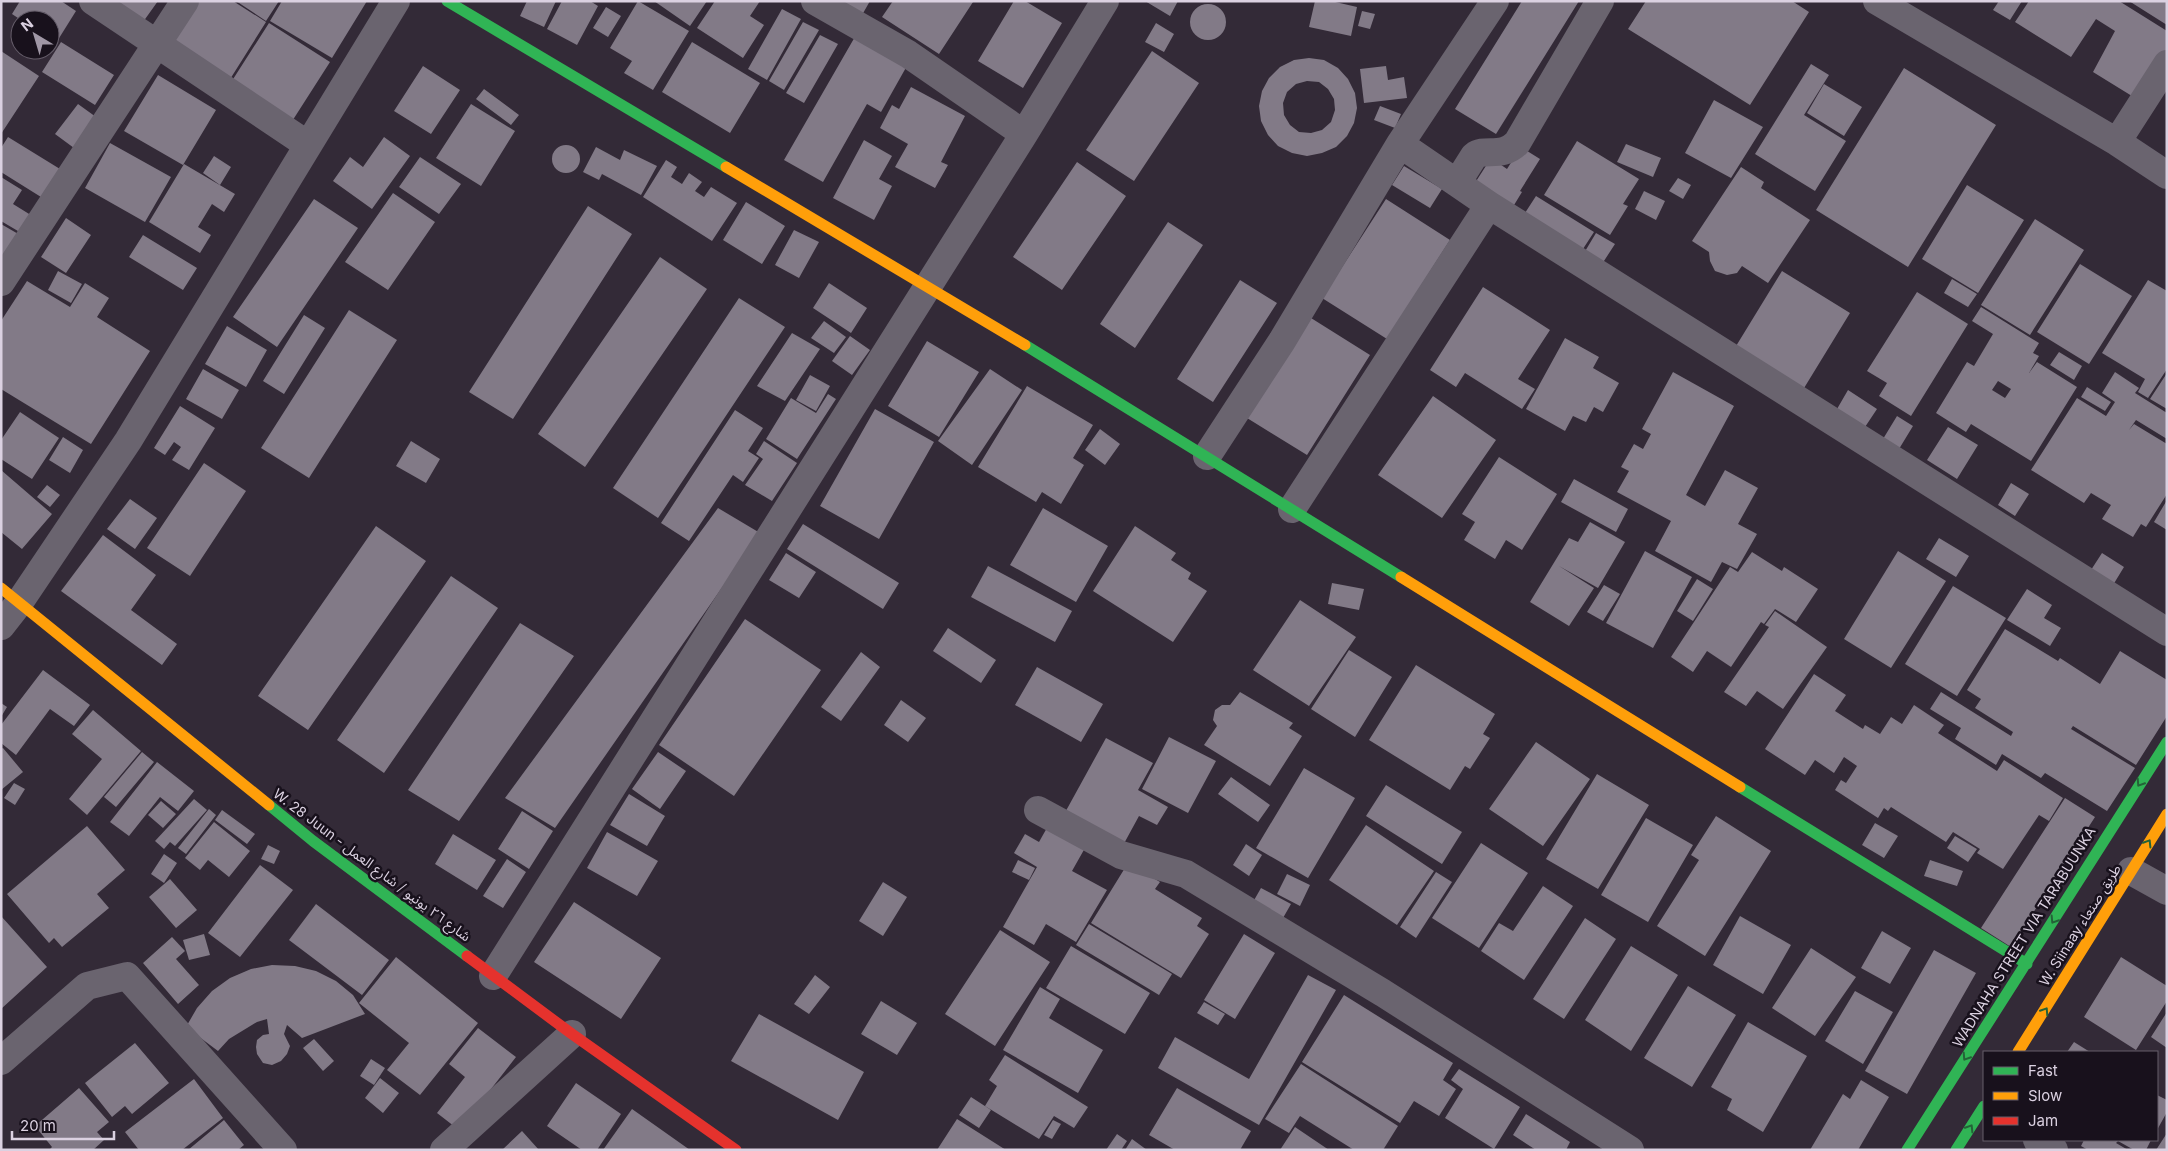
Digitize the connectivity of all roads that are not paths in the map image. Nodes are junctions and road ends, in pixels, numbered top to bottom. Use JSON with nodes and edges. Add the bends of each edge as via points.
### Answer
{"nodes":[{"id":1,"x":93,"y":1,"type":"edge"},
{"id":2,"x":185,"y":1,"type":"edge"},
{"id":3,"x":396,"y":1,"type":"edge"},
{"id":4,"x":446,"y":1,"type":"edge"},
{"id":5,"x":815,"y":1,"type":"edge"},
{"id":6,"x":1106,"y":1,"type":"edge"},
{"id":7,"x":1495,"y":1,"type":"edge"},
{"id":8,"x":1600,"y":1,"type":"edge"},
{"id":9,"x":1877,"y":1,"type":"edge"},
{"id":10,"x":158,"y":43,"type":"junction"},
{"id":11,"x":2167,"y":64,"type":"edge"},
{"id":12,"x":1024,"y":134,"type":"junction"},
{"id":13,"x":2117,"y":142,"type":"junction"},
{"id":14,"x":1400,"y":144,"type":"junction"},
{"id":15,"x":308,"y":145,"type":"junction"},
{"id":16,"x":2167,"y":175,"type":"edge"},
{"id":17,"x":1457,"y":183,"type":"junction"},
{"id":18,"x":1489,"y":205,"type":"junction"},
{"id":19,"x":1,"y":282,"type":"edge"},
{"id":20,"x":928,"y":286,"type":"junction"},
{"id":21,"x":1207,"y":456,"type":"junction"},
{"id":22,"x":1292,"y":509,"type":"junction"},
{"id":23,"x":10,"y":596,"type":"edge"},
{"id":24,"x":1,"y":626,"type":"edge"},
{"id":25,"x":2167,"y":632,"type":"edge"},
{"id":26,"x":2167,"y":742,"type":"edge"},
{"id":27,"x":1038,"y":810,"type":"dead end"},
{"id":28,"x":2167,"y":814,"type":"edge"},
{"id":29,"x":2131,"y":871,"type":"junction"},
{"id":30,"x":2167,"y":891,"type":"edge"},
{"id":31,"x":2027,"y":964,"type":"junction"},
{"id":32,"x":493,"y":976,"type":"junction"},
{"id":33,"x":572,"y":1034,"type":"junction"},
{"id":34,"x":2019,"y":1051,"type":"edge"},
{"id":35,"x":1,"y":1061,"type":"edge"},
{"id":36,"x":1983,"y":1109,"type":"edge"},
{"id":37,"x":2039,"y":1141,"type":"edge"},
{"id":38,"x":283,"y":1150,"type":"edge"},
{"id":39,"x":444,"y":1150,"type":"edge"},
{"id":40,"x":736,"y":1150,"type":"edge"},
{"id":41,"x":1630,"y":1150,"type":"edge"},
{"id":42,"x":1907,"y":1150,"type":"edge"},
{"id":43,"x":1956,"y":1150,"type":"edge"},
{"id":44,"x":2054,"y":1150,"type":"edge"}],
"edges":[{"from":1,"to":10,"type":"street"},
{"from":2,"to":10,"type":"street"},
{"from":3,"to":15,"type":"street"},
{"from":4,"to":20,"type":"street"},
{"from":5,"to":12,"type":"street","via":[[908,54]]},
{"from":6,"to":12,"type":"street"},
{"from":7,"to":14,"type":"street"},
{"from":8,"to":17,"type":"street","via":[[1517,143],[1505,152],[1478,152]]},
{"from":9,"to":13,"type":"street"},
{"from":10,"to":15,"type":"street"},
{"from":10,"to":19,"type":"street"},
{"from":11,"to":13,"type":"street"},
{"from":12,"to":20,"type":"street"},
{"from":13,"to":16,"type":"street"},
{"from":14,"to":17,"type":"street"},
{"from":14,"to":21,"type":"street","via":[[1282,341]]},
{"from":15,"to":23,"type":"street","via":[[128,441]]},
{"from":17,"to":18,"type":"street"},
{"from":18,"to":22,"type":"street"},
{"from":18,"to":25,"type":"street"},
{"from":20,"to":21,"type":"street"},
{"from":20,"to":32,"type":"street"},
{"from":21,"to":22,"type":"street"},
{"from":22,"to":31,"type":"street"},
{"from":23,"to":24,"type":"street"},
{"from":23,"to":32,"type":"street","name":"W. 28 Juun - شارع ٢٦ يونيو / شارع العمل","via":[[313,840]]},
{"from":26,"to":31,"type":"street","name":"WADNAHA STREET VIA TARABUUNKA","one_way":true},
{"from":27,"to":41,"type":"street","via":[[1121,855],[1186,874],[1383,993]]},
{"from":29,"to":28,"type":"street","name":"W. Siinaay طريق صنعاء","one_way":true},
{"from":29,"to":30,"type":"street"},
{"from":34,"to":29,"type":"street","name":"W. Siinaay طريق صنعاء","one_way":true},
{"from":31,"to":42,"type":"street","name":"WADNAHA STREET VIA TARABUUNKA","one_way":true},
{"from":32,"to":33,"type":"street","name":"W. 28 Juun - شارع ٢٦ يونيو / شارع العمل"},
{"from":33,"to":39,"type":"street"},
{"from":33,"to":40,"type":"street","name":"W. 28 Juun - شارع ٢٦ يونيو / شارع العمل"},
{"from":35,"to":38,"type":"street","via":[[87,986],[127,976]]},
{"from":43,"to":36,"type":"street","one_way":true},
{"from":37,"to":44,"type":"street"}]}
